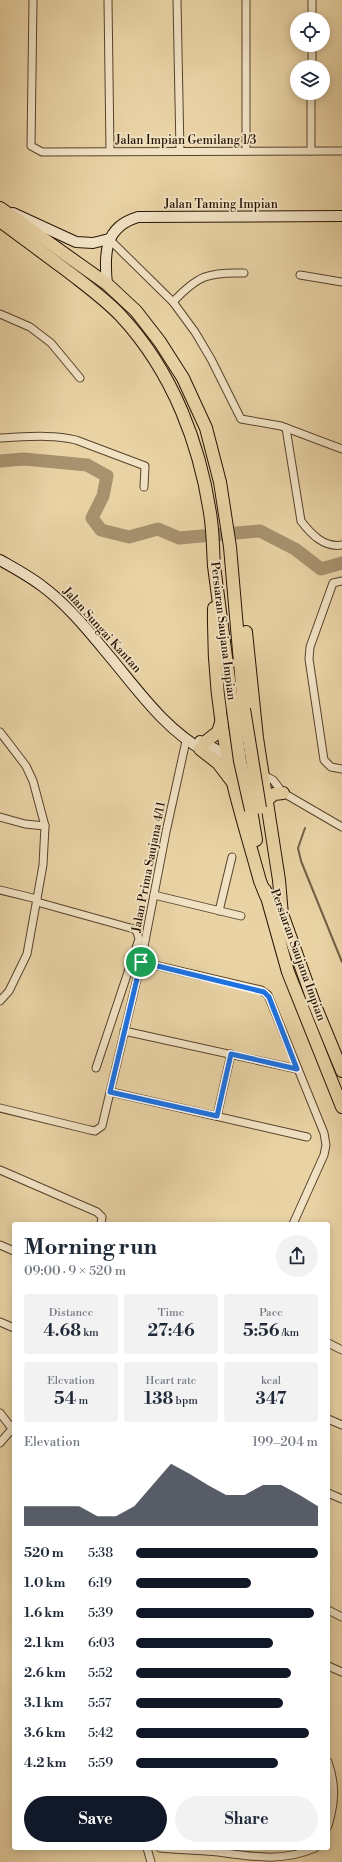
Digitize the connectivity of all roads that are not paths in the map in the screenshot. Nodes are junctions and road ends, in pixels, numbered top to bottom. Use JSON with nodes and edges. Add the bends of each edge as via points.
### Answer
{"nodes":[{"id":1,"x":33,"y":0,"type":"edge"},
{"id":2,"x":108,"y":0,"type":"edge"},
{"id":3,"x":177,"y":0,"type":"edge"},
{"id":4,"x":246,"y":0,"type":"edge"},
{"id":5,"x":312,"y":0,"type":"edge"},
{"id":6,"x":312,"y":12,"type":"edge"},
{"id":7,"x":311,"y":100,"type":"edge"},
{"id":8,"x":110,"y":151,"type":"junction"},
{"id":9,"x":180,"y":151,"type":"junction"},
{"id":10,"x":246,"y":151,"type":"junction"},
{"id":11,"x":310,"y":151,"type":"junction"},
{"id":12,"x":342,"y":151,"type":"edge"},
{"id":13,"x":0,"y":207,"type":"edge"},
{"id":14,"x":342,"y":216,"type":"edge"},
{"id":15,"x":0,"y":221,"type":"edge"},
{"id":16,"x":109,"y":239,"type":"junction"},
{"id":17,"x":244,"y":273,"type":"dead end"},
{"id":18,"x":300,"y":275,"type":"dead end"},
{"id":19,"x":342,"y":282,"type":"edge"},
{"id":20,"x":107,"y":284,"type":"junction"},
{"id":21,"x":173,"y":302,"type":"junction"},
{"id":22,"x":0,"y":314,"type":"edge"},
{"id":23,"x":80,"y":378,"type":"dead end"},
{"id":24,"x":286,"y":428,"type":"junction"},
{"id":25,"x":0,"y":438,"type":"edge"},
{"id":26,"x":342,"y":449,"type":"edge"},
{"id":27,"x":144,"y":487,"type":"dead end"},
{"id":28,"x":342,"y":545,"type":"edge"},
{"id":29,"x":233,"y":547,"type":"junction"},
{"id":30,"x":0,"y":560,"type":"edge"},
{"id":31,"x":214,"y":564,"type":"junction"},
{"id":32,"x":342,"y":581,"type":"edge"},
{"id":33,"x":239,"y":709,"type":"junction"},
{"id":34,"x":222,"y":720,"type":"junction"},
{"id":35,"x":174,"y":730,"type":"junction"},
{"id":36,"x":0,"y":732,"type":"edge"},
{"id":37,"x":186,"y":741,"type":"junction"},
{"id":38,"x":202,"y":746,"type":"junction"},
{"id":39,"x":229,"y":761,"type":"junction"},
{"id":40,"x":342,"y":769,"type":"edge"},
{"id":41,"x":264,"y":780,"type":"junction"},
{"id":42,"x":233,"y":783,"type":"junction"},
{"id":43,"x":283,"y":793,"type":"junction"},
{"id":44,"x":259,"y":806,"type":"junction"},
{"id":45,"x":0,"y":817,"type":"edge"},
{"id":46,"x":45,"y":826,"type":"junction"},
{"id":47,"x":342,"y":827,"type":"edge"},
{"id":48,"x":232,"y":857,"type":"dead end"},
{"id":49,"x":0,"y":890,"type":"edge"},
{"id":50,"x":154,"y":895,"type":"junction"},
{"id":51,"x":266,"y":896,"type":"junction"},
{"id":52,"x":37,"y":900,"type":"junction"},
{"id":53,"x":219,"y":910,"type":"junction"},
{"id":54,"x":241,"y":916,"type":"dead end"},
{"id":55,"x":141,"y":962,"type":"junction"},
{"id":56,"x":0,"y":1001,"type":"edge"},
{"id":57,"x":124,"y":1031,"type":"junction"},
{"id":58,"x":231,"y":1054,"type":"junction"},
{"id":59,"x":96,"y":1068,"type":"dead end"},
{"id":60,"x":297,"y":1069,"type":"junction"},
{"id":61,"x":342,"y":1071,"type":"edge"},
{"id":62,"x":110,"y":1092,"type":"junction"},
{"id":63,"x":342,"y":1107,"type":"edge"},
{"id":64,"x":0,"y":1108,"type":"edge"},
{"id":65,"x":217,"y":1116,"type":"junction"},
{"id":66,"x":307,"y":1137,"type":"dead end"},
{"id":67,"x":0,"y":1170,"type":"edge"},
{"id":68,"x":101,"y":1222,"type":"edge"},
{"id":69,"x":294,"y":1222,"type":"edge"},
{"id":70,"x":0,"y":1245,"type":"edge"},
{"id":71,"x":12,"y":1250,"type":"edge"},
{"id":72,"x":0,"y":1322,"type":"edge"},
{"id":73,"x":12,"y":1327,"type":"edge"},
{"id":74,"x":330,"y":1344,"type":"edge"},
{"id":75,"x":342,"y":1350,"type":"edge"},
{"id":76,"x":0,"y":1414,"type":"edge"},
{"id":77,"x":330,"y":1419,"type":"edge"},
{"id":78,"x":342,"y":1425,"type":"edge"},
{"id":79,"x":12,"y":1429,"type":"edge"},
{"id":80,"x":12,"y":1431,"type":"edge"},
{"id":81,"x":0,"y":1443,"type":"edge"},
{"id":82,"x":330,"y":1494,"type":"edge"},
{"id":83,"x":342,"y":1499,"type":"edge"},
{"id":84,"x":330,"y":1611,"type":"edge"},
{"id":85,"x":342,"y":1617,"type":"edge"},
{"id":86,"x":330,"y":1667,"type":"edge"},
{"id":87,"x":342,"y":1672,"type":"edge"},
{"id":88,"x":330,"y":1767,"type":"edge"},
{"id":89,"x":330,"y":1816,"type":"edge"},
{"id":90,"x":147,"y":1850,"type":"edge"},
{"id":91,"x":218,"y":1850,"type":"edge"},
{"id":92,"x":312,"y":1850,"type":"edge"},
{"id":93,"x":151,"y":1862,"type":"edge"}],
"edges":[{"from":1,"to":8,"type":"street","name":"Jalan Impian Gemilang 1/3","via":[[31,146],[42,152]]},
{"from":2,"to":8,"type":"street"},
{"from":3,"to":9,"type":"street"},
{"from":4,"to":10,"type":"street"},
{"from":5,"to":6,"type":"street"},
{"from":7,"to":11,"type":"street"},
{"from":8,"to":9,"type":"street","name":"Jalan Impian Gemilang 1/3"},
{"from":9,"to":10,"type":"street","name":"Jalan Impian Gemilang 1/3"},
{"from":10,"to":11,"type":"street","name":"Jalan Impian Gemilang 1/3"},
{"from":11,"to":12,"type":"street","name":"Jalan Impian Gemilang 1/3"},
{"from":13,"to":16,"type":"street","via":[[76,242],[94,243]]},
{"from":13,"to":20,"type":"highway"},
{"from":14,"to":16,"type":"street","name":"Jalan Taming Impian","via":[[138,217],[128,220]]},
{"from":15,"to":31,"type":"highway","name":"Persiaran Saujana Impian","via":[[121,315],[162,371],[178,401],[194,444],[211,521]]},
{"from":16,"to":20,"type":"street"},
{"from":16,"to":21,"type":"street"},
{"from":17,"to":21,"type":"street","via":[[206,275],[185,289]]},
{"from":18,"to":19,"type":"street"},
{"from":20,"to":29,"type":"highway","via":[[136,311],[183,378],[206,428]]},
{"from":21,"to":24,"type":"street","via":[[211,359],[239,417]]},
{"from":22,"to":23,"type":"street","via":[[30,327],[51,343]]},
{"from":24,"to":26,"type":"street"},
{"from":24,"to":28,"type":"street","via":[[301,521],[310,533],[320,540],[332,545]]},
{"from":25,"to":27,"type":"street","via":[[76,440],[145,466]]},
{"from":29,"to":33,"type":"highway","name":"Persiaran Saujana Impian"},
{"from":29,"to":41,"type":"highway"},
{"from":30,"to":35,"type":"street","name":"Jalan Sungai Kantan","via":[[37,582],[58,600]]},
{"from":31,"to":33,"type":"highway","name":"Persiaran Saujana Impian"},
{"from":31,"to":34,"type":"highway","via":[[213,643]]},
{"from":32,"to":40,"type":"street","via":[[333,583],[310,647],[309,658],[324,760],[331,767]]},
{"from":33,"to":44,"type":"highway","name":"Persiaran Saujana Impian","bridge":true},
{"from":34,"to":38,"type":"highway","via":[[218,732]]},
{"from":34,"to":39,"type":"highway"},
{"from":35,"to":37,"type":"street","name":"Jalan Sungai Kantan"},
{"from":35,"to":38,"type":"street","name":"Jalan Sungai Kantan"},
{"from":36,"to":46,"type":"street","via":[[26,766],[33,781]]},
{"from":37,"to":38,"type":"street","name":"Jalan Sungai Kantan"},
{"from":37,"to":50,"type":"street","name":"Jalan Prima Saujana 4/11"},
{"from":38,"to":39,"type":"street","name":"Jalan Sungai Kantan"},
{"from":38,"to":42,"type":"highway"},
{"from":39,"to":41,"type":"street","name":"Jalan Sungai Kantan"},
{"from":39,"to":42,"type":"highway"},
{"from":41,"to":43,"type":"street"},
{"from":41,"to":44,"type":"highway"},
{"from":42,"to":51,"type":"highway"},
{"from":43,"to":44,"type":"highway","via":[[274,794]]},
{"from":43,"to":47,"type":"street"},
{"from":44,"to":51,"type":"highway","name":"Persiaran Saujana Impian"},
{"from":44,"to":61,"type":"highway","name":"Persiaran Saujana Impian","via":[[272,884],[314,1003]]},
{"from":45,"to":46,"type":"street"},
{"from":46,"to":52,"type":"street","via":[[43,865]]},
{"from":48,"to":53,"type":"street"},
{"from":49,"to":52,"type":"street"},
{"from":50,"to":53,"type":"street"},
{"from":50,"to":55,"type":"street","name":"Jalan Prima Saujana 4/11"},
{"from":51,"to":63,"type":"highway","name":"Persiaran Saujana Impian","via":[[288,972]]},
{"from":52,"to":56,"type":"street","via":[[27,954],[9,991]]},
{"from":52,"to":59,"type":"street","via":[[137,932],[139,939]]},
{"from":53,"to":54,"type":"street"},
{"from":55,"to":57,"type":"street","name":"Jalan Prima Saujana 4/11"},
{"from":55,"to":60,"type":"street","via":[[261,990],[268,995]]},
{"from":57,"to":58,"type":"street"},
{"from":57,"to":62,"type":"street","name":"Jalan Prima Saujana 4/11"},
{"from":58,"to":60,"type":"street"},
{"from":58,"to":65,"type":"street"},
{"from":60,"to":69,"type":"street","via":[[324,1133],[326,1144],[324,1155]]},
{"from":62,"to":64,"type":"street","name":"Jalan Prima Saujana 4/11","via":[[102,1126],[95,1131]]},
{"from":62,"to":65,"type":"street"},
{"from":65,"to":66,"type":"street"},
{"from":67,"to":68,"type":"street","via":[[97,1212],[102,1217]]},
{"from":70,"to":71,"type":"street"},
{"from":72,"to":73,"type":"street"},
{"from":74,"to":75,"type":"street"},
{"from":76,"to":79,"type":"street"},
{"from":77,"to":78,"type":"street"},
{"from":80,"to":81,"type":"street"},
{"from":82,"to":83,"type":"street"},
{"from":84,"to":85,"type":"street"},
{"from":86,"to":87,"type":"street"},
{"from":88,"to":89,"type":"street","via":[[334,1778],[334,1795]]},
{"from":90,"to":93,"type":"street"},
{"from":91,"to":92,"type":"street","via":[[254,1859],[287,1861],[304,1856]]}]}
